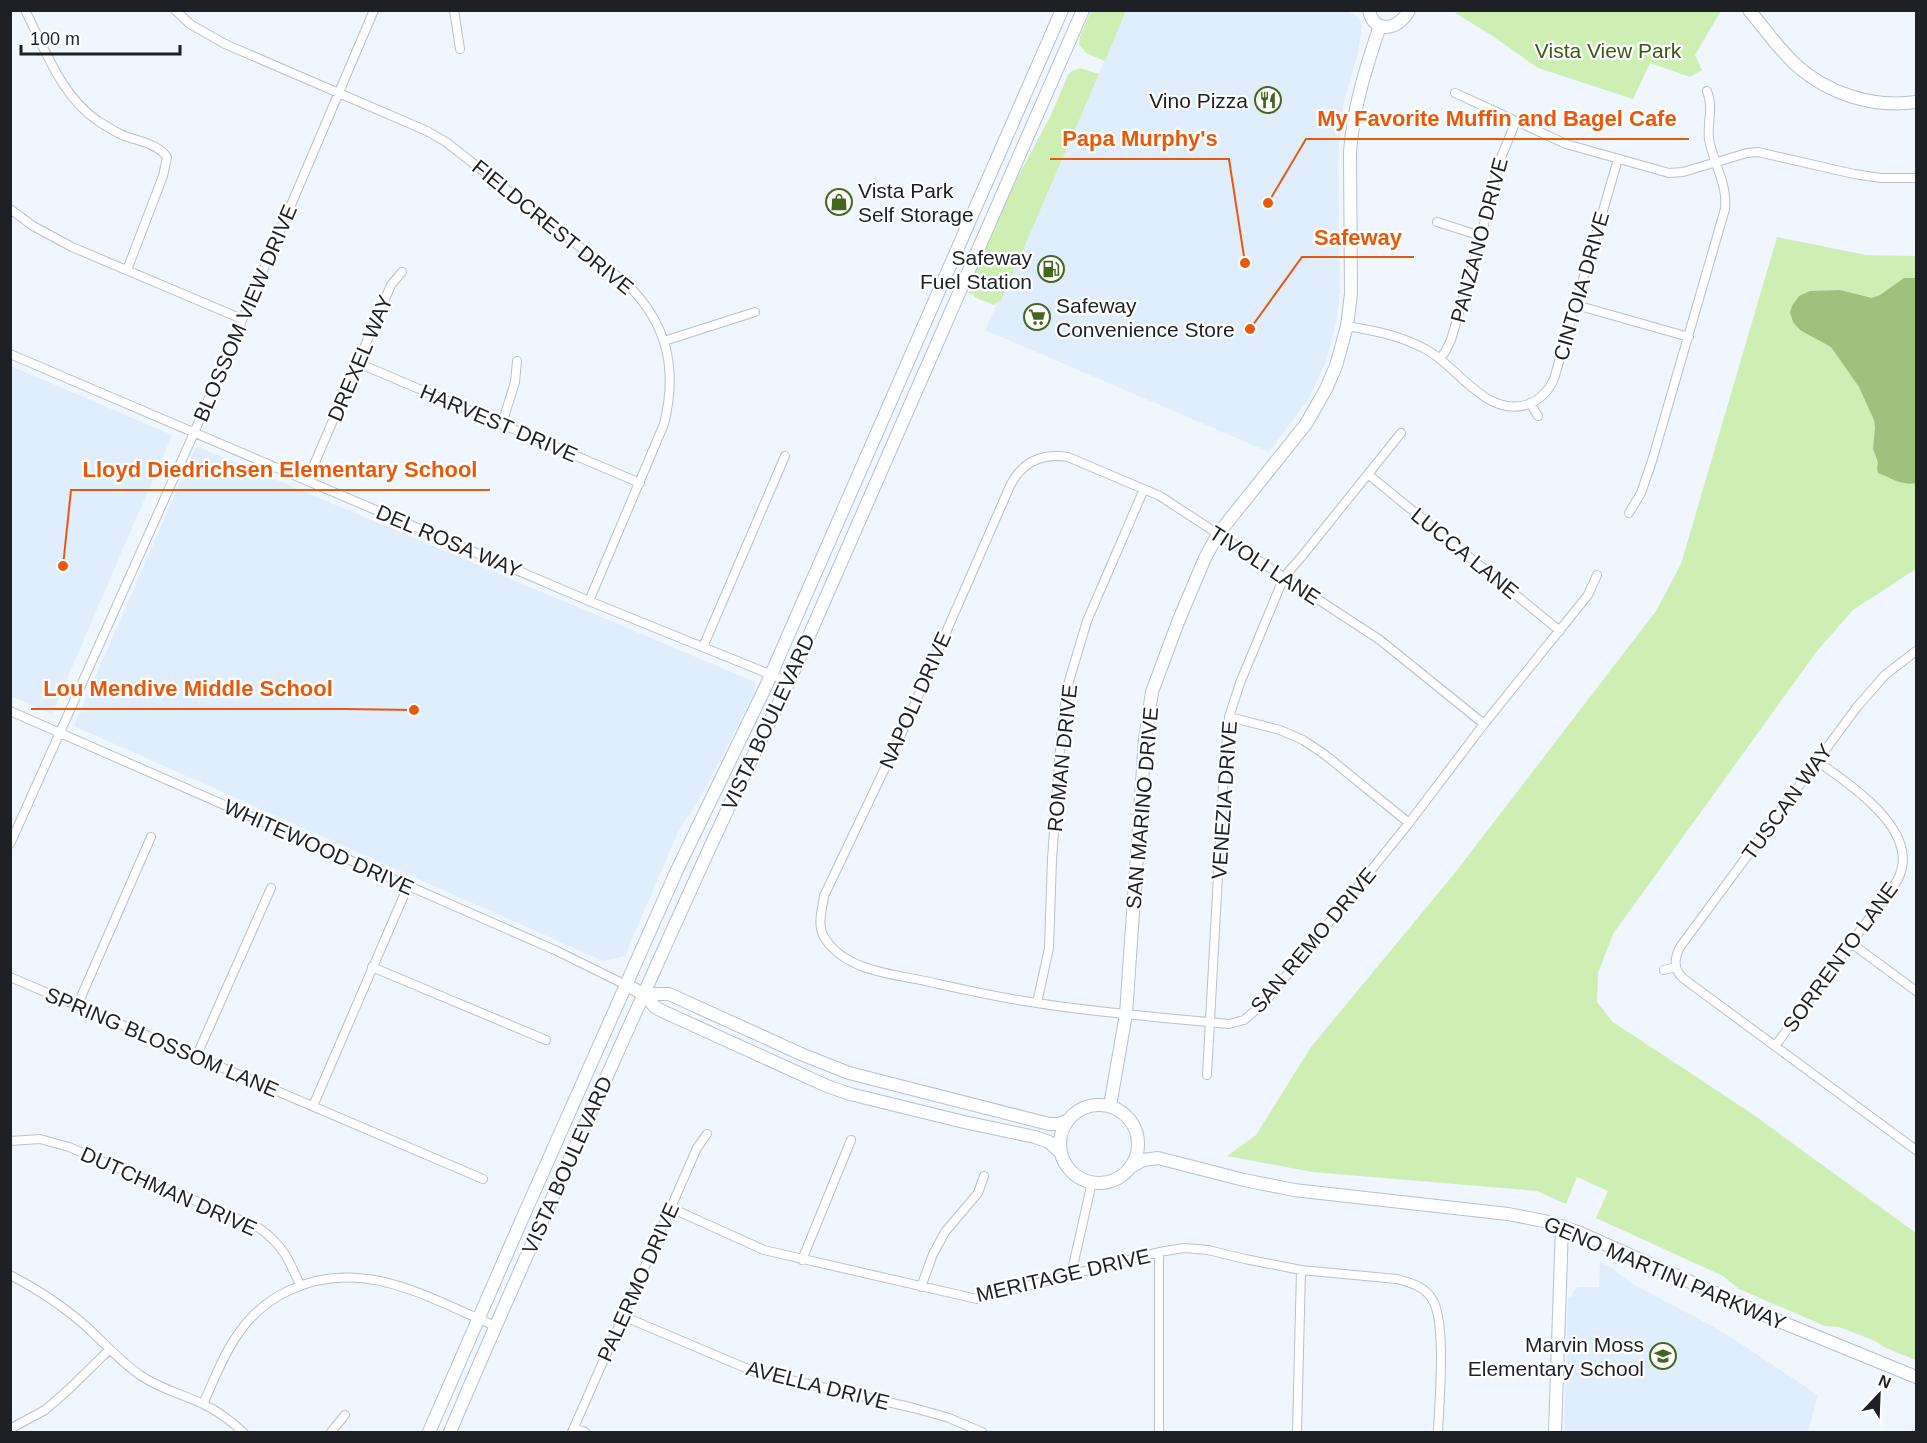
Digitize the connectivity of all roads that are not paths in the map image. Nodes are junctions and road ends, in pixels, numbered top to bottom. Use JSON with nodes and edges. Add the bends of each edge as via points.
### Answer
{"nodes":[{"id":1,"x":25,"y":10,"type":"edge"},
{"id":2,"x":175,"y":10,"type":"edge"},
{"id":3,"x":374,"y":10,"type":"edge"},
{"id":4,"x":454,"y":10,"type":"edge"},
{"id":5,"x":1062,"y":10,"type":"edge"},
{"id":6,"x":1083,"y":10,"type":"edge"},
{"id":7,"x":1409,"y":10,"type":"edge"},
{"id":8,"x":1749,"y":10,"type":"edge"},
{"id":9,"x":1372,"y":16,"type":"edge"},
{"id":10,"x":460,"y":49,"type":"dead end"},
{"id":11,"x":1707,"y":91,"type":"dead end"},
{"id":12,"x":339,"y":93,"type":"junction"},
{"id":13,"x":1455,"y":93,"type":"dead end"},
{"id":14,"x":1917,"y":102,"type":"edge"},
{"id":15,"x":1516,"y":121,"type":"junction"},
{"id":16,"x":1618,"y":159,"type":"junction"},
{"id":17,"x":1716,"y":162,"type":"junction"},
{"id":18,"x":1917,"y":178,"type":"edge"},
{"id":19,"x":10,"y":209,"type":"edge"},
{"id":20,"x":1437,"y":222,"type":"dead end"},
{"id":21,"x":1481,"y":236,"type":"junction"},
{"id":22,"x":127,"y":270,"type":"junction"},
{"id":23,"x":402,"y":272,"type":"dead end"},
{"id":24,"x":1576,"y":304,"type":"junction"},
{"id":25,"x":755,"y":312,"type":"dead end"},
{"id":26,"x":242,"y":320,"type":"junction"},
{"id":27,"x":1347,"y":326,"type":"junction"},
{"id":28,"x":1689,"y":337,"type":"junction"},
{"id":29,"x":664,"y":342,"type":"junction"},
{"id":30,"x":10,"y":354,"type":"edge"},
{"id":31,"x":1440,"y":358,"type":"junction"},
{"id":32,"x":516,"y":361,"type":"dead end"},
{"id":33,"x":358,"y":363,"type":"junction"},
{"id":34,"x":1530,"y":403,"type":"junction"},
{"id":35,"x":1538,"y":416,"type":"dead end"},
{"id":36,"x":502,"y":424,"type":"junction"},
{"id":37,"x":194,"y":433,"type":"junction"},
{"id":38,"x":1401,"y":433,"type":"dead end"},
{"id":39,"x":785,"y":456,"type":"dead end"},
{"id":40,"x":1026,"y":465,"type":"joint"},
{"id":41,"x":1369,"y":475,"type":"junction"},
{"id":42,"x":307,"y":481,"type":"junction"},
{"id":43,"x":640,"y":483,"type":"junction"},
{"id":44,"x":1144,"y":489,"type":"junction"},
{"id":45,"x":1629,"y":513,"type":"dead end"},
{"id":46,"x":1218,"y":534,"type":"junction"},
{"id":47,"x":1597,"y":575,"type":"dead end"},
{"id":48,"x":1284,"y":577,"type":"junction"},
{"id":49,"x":589,"y":601,"type":"junction"},
{"id":50,"x":1560,"y":631,"type":"junction"},
{"id":51,"x":703,"y":647,"type":"junction"},
{"id":52,"x":1917,"y":651,"type":"edge"},
{"id":53,"x":771,"y":675,"type":"junction"},
{"id":54,"x":789,"y":682,"type":"junction"},
{"id":55,"x":10,"y":711,"type":"edge"},
{"id":56,"x":1229,"y":717,"type":"junction"},
{"id":57,"x":1484,"y":724,"type":"junction"},
{"id":58,"x":60,"y":733,"type":"junction"},
{"id":59,"x":1817,"y":761,"type":"junction"},
{"id":60,"x":1409,"y":823,"type":"junction"},
{"id":61,"x":152,"y":837,"type":"dead end"},
{"id":62,"x":10,"y":844,"type":"edge"},
{"id":63,"x":408,"y":886,"type":"junction"},
{"id":64,"x":271,"y":888,"type":"dead end"},
{"id":65,"x":825,"y":939,"type":"joint"},
{"id":66,"x":1851,"y":943,"type":"junction"},
{"id":67,"x":1676,"y":966,"type":"junction"},
{"id":68,"x":372,"y":967,"type":"junction"},
{"id":69,"x":1664,"y":970,"type":"dead end"},
{"id":70,"x":10,"y":977,"type":"edge"},
{"id":71,"x":626,"y":985,"type":"junction"},
{"id":72,"x":1917,"y":991,"type":"edge"},
{"id":73,"x":644,"y":994,"type":"junction"},
{"id":74,"x":1038,"y":1004,"type":"junction"},
{"id":75,"x":77,"y":1006,"type":"junction"},
{"id":76,"x":1126,"y":1014,"type":"junction"},
{"id":77,"x":1209,"y":1022,"type":"junction"},
{"id":78,"x":546,"y":1040,"type":"dead end"},
{"id":79,"x":1775,"y":1046,"type":"junction"},
{"id":80,"x":196,"y":1057,"type":"junction"},
{"id":81,"x":1207,"y":1075,"type":"dead end"},
{"id":82,"x":313,"y":1106,"type":"junction"},
{"id":83,"x":1110,"y":1106,"type":"junction"},
{"id":84,"x":1068,"y":1120,"type":"junction"},
{"id":85,"x":707,"y":1134,"type":"dead end"},
{"id":86,"x":1139,"y":1139,"type":"junction"},
{"id":87,"x":851,"y":1140,"type":"dead end"},
{"id":88,"x":10,"y":1141,"type":"edge"},
{"id":89,"x":1917,"y":1150,"type":"edge"},
{"id":90,"x":1060,"y":1152,"type":"junction"},
{"id":91,"x":1158,"y":1158,"type":"junction"},
{"id":92,"x":1131,"y":1167,"type":"junction"},
{"id":93,"x":984,"y":1176,"type":"dead end"},
{"id":94,"x":483,"y":1179,"type":"dead end"},
{"id":95,"x":1092,"y":1182,"type":"junction"},
{"id":96,"x":671,"y":1208,"type":"junction"},
{"id":97,"x":1562,"y":1226,"type":"junction"},
{"id":98,"x":1159,"y":1252,"type":"junction"},
{"id":99,"x":802,"y":1260,"type":"junction"},
{"id":100,"x":1301,"y":1270,"type":"junction"},
{"id":101,"x":10,"y":1275,"type":"edge"},
{"id":102,"x":1071,"y":1275,"type":"junction"},
{"id":103,"x":300,"y":1285,"type":"junction"},
{"id":104,"x":921,"y":1287,"type":"junction"},
{"id":105,"x":623,"y":1316,"type":"junction"},
{"id":106,"x":478,"y":1319,"type":"junction"},
{"id":107,"x":495,"y":1326,"type":"junction"},
{"id":108,"x":110,"y":1349,"type":"junction"},
{"id":109,"x":1917,"y":1377,"type":"edge"},
{"id":110,"x":203,"y":1404,"type":"junction"},
{"id":111,"x":345,"y":1415,"type":"dead end"},
{"id":112,"x":10,"y":1429,"type":"edge"},
{"id":113,"x":573,"y":1430,"type":"edge"},
{"id":114,"x":243,"y":1432,"type":"edge"},
{"id":115,"x":331,"y":1432,"type":"edge"},
{"id":116,"x":429,"y":1432,"type":"edge"},
{"id":117,"x":450,"y":1432,"type":"edge"},
{"id":118,"x":585,"y":1432,"type":"edge"},
{"id":119,"x":982,"y":1432,"type":"edge"},
{"id":120,"x":1159,"y":1432,"type":"edge"},
{"id":121,"x":1297,"y":1432,"type":"edge"},
{"id":122,"x":1438,"y":1432,"type":"edge"},
{"id":123,"x":1555,"y":1432,"type":"edge"}],
"edges":[{"from":1,"to":22,"type":"street","via":[[61,82],[83,109],[112,130],[151,145],[167,157]]},
{"from":2,"to":12,"type":"street","name":"FIELDCREST DRIVE","via":[[206,35]]},
{"from":3,"to":12,"type":"street","name":"BLOSSOM VIEW DRIVE"},
{"from":4,"to":10,"type":"street"},
{"from":5,"to":53,"type":"street","name":"VISTA BOULEVARD"},
{"from":6,"to":54,"type":"street","name":"VISTA BOULEVARD"},
{"from":7,"to":9,"type":"street","via":[[1394,26]]},
{"from":8,"to":14,"type":"street","via":[[1795,64],[1827,86],[1875,102]]},
{"from":9,"to":27,"type":"street","name":"SAN MARINO DRIVE","via":[[1350,152],[1351,294]]},
{"from":11,"to":17,"type":"street","via":[[1711,102],[1709,135]]},
{"from":12,"to":26,"type":"street","name":"BLOSSOM VIEW DRIVE"},
{"from":12,"to":29,"type":"street","name":"FIELDCREST DRIVE","via":[[427,131],[459,151],[626,283],[649,309]]},
{"from":13,"to":15,"type":"street"},
{"from":15,"to":16,"type":"street","via":[[1566,144]]},
{"from":15,"to":21,"type":"street","name":"PANZANO DRIVE","via":[[1500,160]]},
{"from":16,"to":17,"type":"street","via":[[1674,174]]},
{"from":16,"to":24,"type":"street","name":"CINTOIA DRIVE"},
{"from":17,"to":18,"type":"street","via":[[1758,152],[1854,174]]},
{"from":17,"to":28,"type":"street","via":[[1726,195],[1725,209]]},
{"from":19,"to":22,"type":"street","via":[[55,239]]},
{"from":20,"to":21,"type":"street"},
{"from":21,"to":31,"type":"street","name":"PANZANO DRIVE","via":[[1451,340]]},
{"from":22,"to":26,"type":"street"},
{"from":23,"to":33,"type":"street","name":"DREXEL WAY","via":[[391,285]]},
{"from":24,"to":28,"type":"street"},
{"from":24,"to":34,"type":"street","name":"CINTOIA DRIVE","via":[[1554,379],[1543,395]]},
{"from":25,"to":29,"type":"street"},
{"from":26,"to":37,"type":"street","name":"BLOSSOM VIEW DRIVE"},
{"from":27,"to":31,"type":"street","via":[[1395,335]]},
{"from":27,"to":46,"type":"street","name":"SAN MARINO DRIVE","via":[[1336,366],[1313,412]]},
{"from":28,"to":45,"type":"street","via":[[1652,461]]},
{"from":29,"to":43,"type":"street","name":"FIELDCREST DRIVE","via":[[670,367],[669,406]]},
{"from":30,"to":37,"type":"street","name":"DEL ROSA WAY"},
{"from":31,"to":34,"type":"street","via":[[1496,402],[1510,406]]},
{"from":32,"to":36,"type":"street","via":[[515,382]]},
{"from":33,"to":36,"type":"street","name":"HARVEST DRIVE"},
{"from":33,"to":42,"type":"street","name":"DREXEL WAY"},
{"from":34,"to":35,"type":"street"},
{"from":36,"to":43,"type":"street","name":"HARVEST DRIVE"},
{"from":37,"to":42,"type":"street","name":"DEL ROSA WAY"},
{"from":37,"to":58,"type":"street","name":"BLOSSOM VIEW DRIVE"},
{"from":38,"to":41,"type":"street","name":"VENEZIA DRIVE"},
{"from":39,"to":51,"type":"street"},
{"from":40,"to":44,"type":"street","name":"TIVOLI LANE","via":[[1044,456],[1068,457]]},
{"from":40,"to":65,"type":"street","name":"NAPOLI DRIVE","via":[[1014,477],[905,726],[824,896],[819,922]]},
{"from":41,"to":48,"type":"street","name":"VENEZIA DRIVE"},
{"from":41,"to":50,"type":"street","name":"LUCCA LANE"},
{"from":42,"to":49,"type":"street","name":"DEL ROSA WAY"},
{"from":43,"to":49,"type":"street","name":"FIELDCREST DRIVE"},
{"from":44,"to":46,"type":"street","name":"TIVOLI LANE"},
{"from":44,"to":74,"type":"street","name":"ROMAN DRIVE","via":[[1087,621],[1069,681],[1062,722],[1049,948]]},
{"from":46,"to":48,"type":"street","name":"TIVOLI LANE"},
{"from":46,"to":76,"type":"street","name":"SAN MARINO DRIVE","via":[[1152,692],[1145,739]]},
{"from":47,"to":50,"type":"street","name":"SAN REMO DRIVE","via":[[1588,595]]},
{"from":48,"to":56,"type":"street","name":"VENEZIA DRIVE"},
{"from":48,"to":57,"type":"street","name":"TIVOLI LANE","via":[[1380,640]]},
{"from":49,"to":51,"type":"street","name":"DEL ROSA WAY"},
{"from":50,"to":57,"type":"street","name":"SAN REMO DRIVE"},
{"from":51,"to":53,"type":"street","name":"DEL ROSA WAY"},
{"from":52,"to":59,"type":"street","name":"TUSCAN WAY","via":[[1877,683]]},
{"from":53,"to":54,"type":"street","name":"DEL ROSA WAY"},
{"from":53,"to":71,"type":"street","name":"VISTA BOULEVARD"},
{"from":54,"to":73,"type":"street","name":"VISTA BOULEVARD"},
{"from":55,"to":58,"type":"street","name":"WHITEWOOD DRIVE"},
{"from":56,"to":60,"type":"street","via":[[1303,740]]},
{"from":56,"to":77,"type":"street","name":"VENEZIA DRIVE"},
{"from":57,"to":60,"type":"street","name":"SAN REMO DRIVE"},
{"from":58,"to":62,"type":"street","name":"BLOSSOM VIEW DRIVE"},
{"from":58,"to":63,"type":"street","name":"WHITEWOOD DRIVE"},
{"from":59,"to":66,"type":"street","name":"SORRENTO LANE","via":[[1877,808],[1907,860],[1897,881]]},
{"from":59,"to":67,"type":"street","name":"TUSCAN WAY","via":[[1680,947]]},
{"from":60,"to":77,"type":"street","name":"SAN REMO DRIVE","via":[[1265,1002],[1244,1020],[1229,1024]]},
{"from":61,"to":75,"type":"street"},
{"from":63,"to":68,"type":"street"},
{"from":63,"to":71,"type":"street","name":"WHITEWOOD DRIVE"},
{"from":64,"to":80,"type":"street"},
{"from":65,"to":74,"type":"street","name":"SAN REMO DRIVE","via":[[843,957],[864,967]]},
{"from":66,"to":72,"type":"street"},
{"from":66,"to":79,"type":"street","name":"SORRENTO LANE"},
{"from":67,"to":69,"type":"street"},
{"from":67,"to":79,"type":"street","via":[[1684,979]]},
{"from":68,"to":78,"type":"street"},
{"from":68,"to":82,"type":"street"},
{"from":70,"to":75,"type":"street","name":"SPRING BLOSSOM LANE"},
{"from":71,"to":73,"type":"street"},
{"from":71,"to":106,"type":"street","name":"VISTA BOULEVARD"},
{"from":73,"to":84,"type":"street","via":[[662,993],[681,999],[849,1073],[1049,1124]]},
{"from":73,"to":90,"type":"street","via":[[662,1011],[828,1086],[1035,1137]]},
{"from":73,"to":107,"type":"street","name":"VISTA BOULEVARD"},
{"from":74,"to":76,"type":"street","name":"SAN REMO DRIVE"},
{"from":75,"to":80,"type":"street","name":"SPRING BLOSSOM LANE"},
{"from":76,"to":77,"type":"street","name":"SAN REMO DRIVE"},
{"from":76,"to":83,"type":"street","name":"SAN MARINO DRIVE"},
{"from":77,"to":81,"type":"street","name":"VENEZIA DRIVE"},
{"from":79,"to":89,"type":"street"},
{"from":80,"to":82,"type":"street","name":"SPRING BLOSSOM LANE"},
{"from":82,"to":94,"type":"street","name":"SPRING BLOSSOM LANE"},
{"from":83,"to":84,"type":"street","via":[[1096,1104],[1083,1108]]},
{"from":83,"to":86,"type":"street","via":[[1127,1115]]},
{"from":84,"to":90,"type":"street","via":[[1062,1130]]},
{"from":85,"to":96,"type":"street","name":"PALERMO DRIVE"},
{"from":86,"to":91,"type":"street"},
{"from":86,"to":92,"type":"street","via":[[1138,1154]]},
{"from":87,"to":99,"type":"street"},
{"from":88,"to":103,"type":"street","name":"DUTCHMAN DRIVE","via":[[40,1139],[69,1147],[260,1228],[282,1247]]},
{"from":90,"to":95,"type":"street","via":[[1070,1170]]},
{"from":91,"to":92,"type":"street"},
{"from":91,"to":97,"type":"street","name":"GENO MARTINI PARKWAY","via":[[1284,1189],[1508,1214]]},
{"from":92,"to":95,"type":"street","via":[[1105,1183]]},
{"from":93,"to":104,"type":"street","via":[[978,1193],[945,1232]]},
{"from":95,"to":102,"type":"street"},
{"from":96,"to":99,"type":"street","name":"MERITAGE DRIVE","via":[[764,1250]]},
{"from":96,"to":105,"type":"street","name":"PALERMO DRIVE"},
{"from":97,"to":109,"type":"street","name":"GENO MARTINI PARKWAY"},
{"from":97,"to":123,"type":"street"},
{"from":98,"to":100,"type":"street","name":"MERITAGE DRIVE","via":[[1208,1250]]},
{"from":98,"to":102,"type":"street","name":"MERITAGE DRIVE"},
{"from":98,"to":120,"type":"street"},
{"from":99,"to":104,"type":"street","name":"MERITAGE DRIVE"},
{"from":100,"to":121,"type":"street"},
{"from":100,"to":122,"type":"street","name":"MERITAGE DRIVE","via":[[1397,1279],[1418,1285],[1427,1293],[1439,1323]]},
{"from":101,"to":108,"type":"street","via":[[66,1310]]},
{"from":102,"to":104,"type":"street","name":"MERITAGE DRIVE","via":[[976,1299]]},
{"from":103,"to":106,"type":"street","via":[[339,1277],[374,1279],[406,1288]]},
{"from":103,"to":110,"type":"street","via":[[266,1305],[238,1333]]},
{"from":105,"to":113,"type":"street","name":"PALERMO DRIVE"},
{"from":105,"to":119,"type":"street","name":"AVELLA DRIVE","via":[[755,1372],[914,1408]]},
{"from":106,"to":107,"type":"street"},
{"from":106,"to":116,"type":"street","name":"VISTA BOULEVARD"},
{"from":107,"to":117,"type":"street","name":"VISTA BOULEVARD"},
{"from":108,"to":110,"type":"street","via":[[161,1388]]},
{"from":108,"to":112,"type":"street","via":[[45,1410]]},
{"from":110,"to":114,"type":"street"},
{"from":111,"to":115,"type":"street"},
{"from":113,"to":118,"type":"street"}]}
